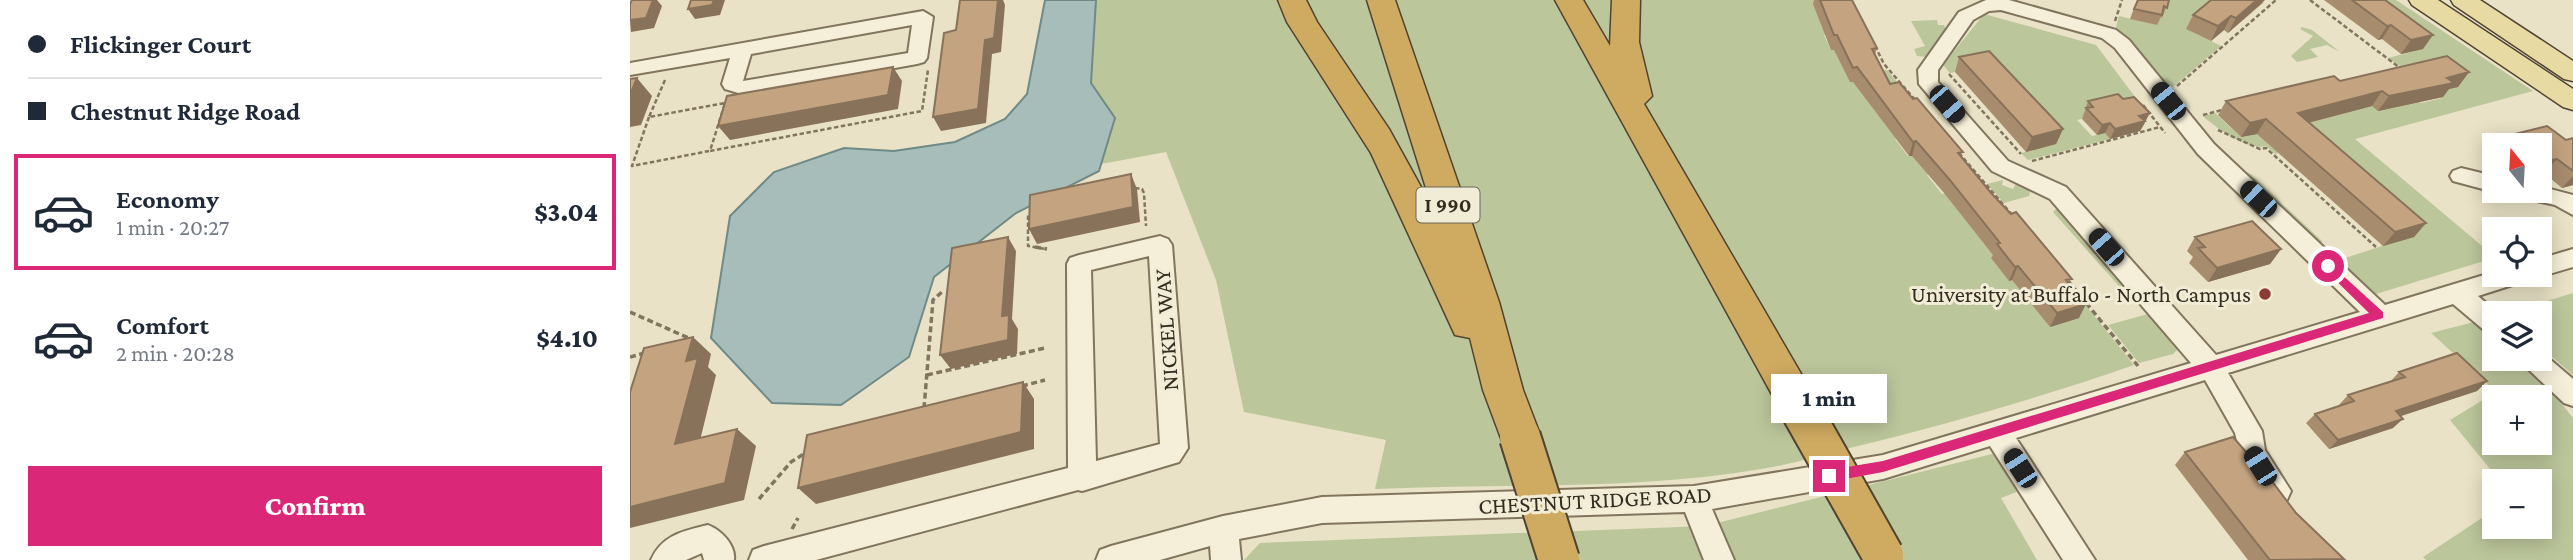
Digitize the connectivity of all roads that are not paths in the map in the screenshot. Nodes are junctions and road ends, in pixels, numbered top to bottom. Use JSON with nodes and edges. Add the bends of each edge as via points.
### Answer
{"nodes":[{"id":1,"x":1292,"y":0,"type":"edge"},
{"id":2,"x":1381,"y":0,"type":"edge"},
{"id":3,"x":1569,"y":0,"type":"edge"},
{"id":4,"x":1626,"y":0,"type":"edge"},
{"id":5,"x":2421,"y":0,"type":"edge"},
{"id":6,"x":2463,"y":0,"type":"edge"},
{"id":7,"x":743,"y":49,"type":"junction"},
{"id":8,"x":630,"y":69,"type":"edge"},
{"id":9,"x":2573,"y":73,"type":"edge"},
{"id":10,"x":2573,"y":101,"type":"edge"},
{"id":11,"x":1646,"y":138,"type":"junction"},
{"id":12,"x":2461,"y":176,"type":"dead end"},
{"id":13,"x":2482,"y":181,"type":"edge"},
{"id":14,"x":2552,"y":197,"type":"edge"},
{"id":15,"x":2573,"y":207,"type":"edge"},
{"id":16,"x":2573,"y":258,"type":"edge"},
{"id":17,"x":2552,"y":264,"type":"edge"},
{"id":18,"x":2482,"y":285,"type":"edge"},
{"id":19,"x":2456,"y":292,"type":"junction"},
{"id":20,"x":2482,"y":314,"type":"edge"},
{"id":21,"x":2379,"y":315,"type":"junction"},
{"id":22,"x":2210,"y":366,"type":"junction"},
{"id":23,"x":2547,"y":371,"type":"edge"},
{"id":24,"x":1503,"y":390,"type":"junction"},
{"id":25,"x":2573,"y":395,"type":"edge"},
{"id":26,"x":1996,"y":432,"type":"junction"},
{"id":27,"x":1082,"y":479,"type":"junction"},
{"id":28,"x":1694,"y":499,"type":"junction"},
{"id":29,"x":2295,"y":514,"type":"edge"},
{"id":30,"x":1223,"y":529,"type":"junction"},
{"id":31,"x":1885,"y":557,"type":"edge"},
{"id":32,"x":666,"y":560,"type":"edge"},
{"id":33,"x":719,"y":560,"type":"edge"},
{"id":34,"x":764,"y":560,"type":"edge"},
{"id":35,"x":1111,"y":560,"type":"edge"},
{"id":36,"x":1226,"y":560,"type":"edge"},
{"id":37,"x":1559,"y":560,"type":"edge"},
{"id":38,"x":1719,"y":560,"type":"edge"},
{"id":39,"x":2080,"y":560,"type":"edge"}],
"edges":[{"from":1,"to":24,"type":"highway","via":[[1403,183],[1444,278]]},
{"from":2,"to":24,"type":"highway","number":"I 990","via":[[1480,302]]},
{"from":3,"to":11,"type":"highway"},
{"from":4,"to":11,"type":"highway","via":[[1624,42]]},
{"from":5,"to":10,"type":"main road"},
{"from":6,"to":9,"type":"main road"},
{"from":7,"to":7,"type":"street","via":[[732,83],[745,88],[917,58],[923,18]]},
{"from":7,"to":8,"type":"street"},
{"from":11,"to":31,"type":"highway","bridge":true},
{"from":12,"to":13,"type":"street"},
{"from":14,"to":15,"type":"street"},
{"from":16,"to":17,"type":"street"},
{"from":18,"to":19,"type":"street","name":"CHESTNUT RIDGE ROAD"},
{"from":19,"to":20,"type":"street"},
{"from":19,"to":21,"type":"street","name":"CHESTNUT RIDGE ROAD"},
{"from":21,"to":22,"type":"street","name":"CHESTNUT RIDGE ROAD"},
{"from":21,"to":22,"type":"street","via":[[2206,149],[2109,34],[2002,4],[1974,10],[1936,59],[1927,74],[1929,84],[2000,166],[2058,193]]},
{"from":22,"to":26,"type":"street","name":"CHESTNUT RIDGE ROAD"},
{"from":22,"to":29,"type":"street","via":[[2248,431],[2252,454]]},
{"from":23,"to":25,"type":"street"},
{"from":24,"to":37,"type":"highway","number":"I 990","bridge":true},
{"from":26,"to":28,"type":"street","name":"CHESTNUT RIDGE ROAD","via":[[1883,467]]},
{"from":26,"to":39,"type":"street"},
{"from":27,"to":27,"type":"street","name":"NICKEL WAY","via":[[1079,264],[1160,245],[1174,448],[1169,454]]},
{"from":27,"to":34,"type":"street","name":"NICKEL WAY"},
{"from":28,"to":30,"type":"street","name":"CHESTNUT RIDGE ROAD","via":[[1322,510]]},
{"from":28,"to":38,"type":"street"},
{"from":30,"to":35,"type":"street","name":"CHESTNUT RIDGE ROAD"},
{"from":30,"to":36,"type":"street"},
{"from":32,"to":33,"type":"street","via":[[679,545],[708,538]]}]}
